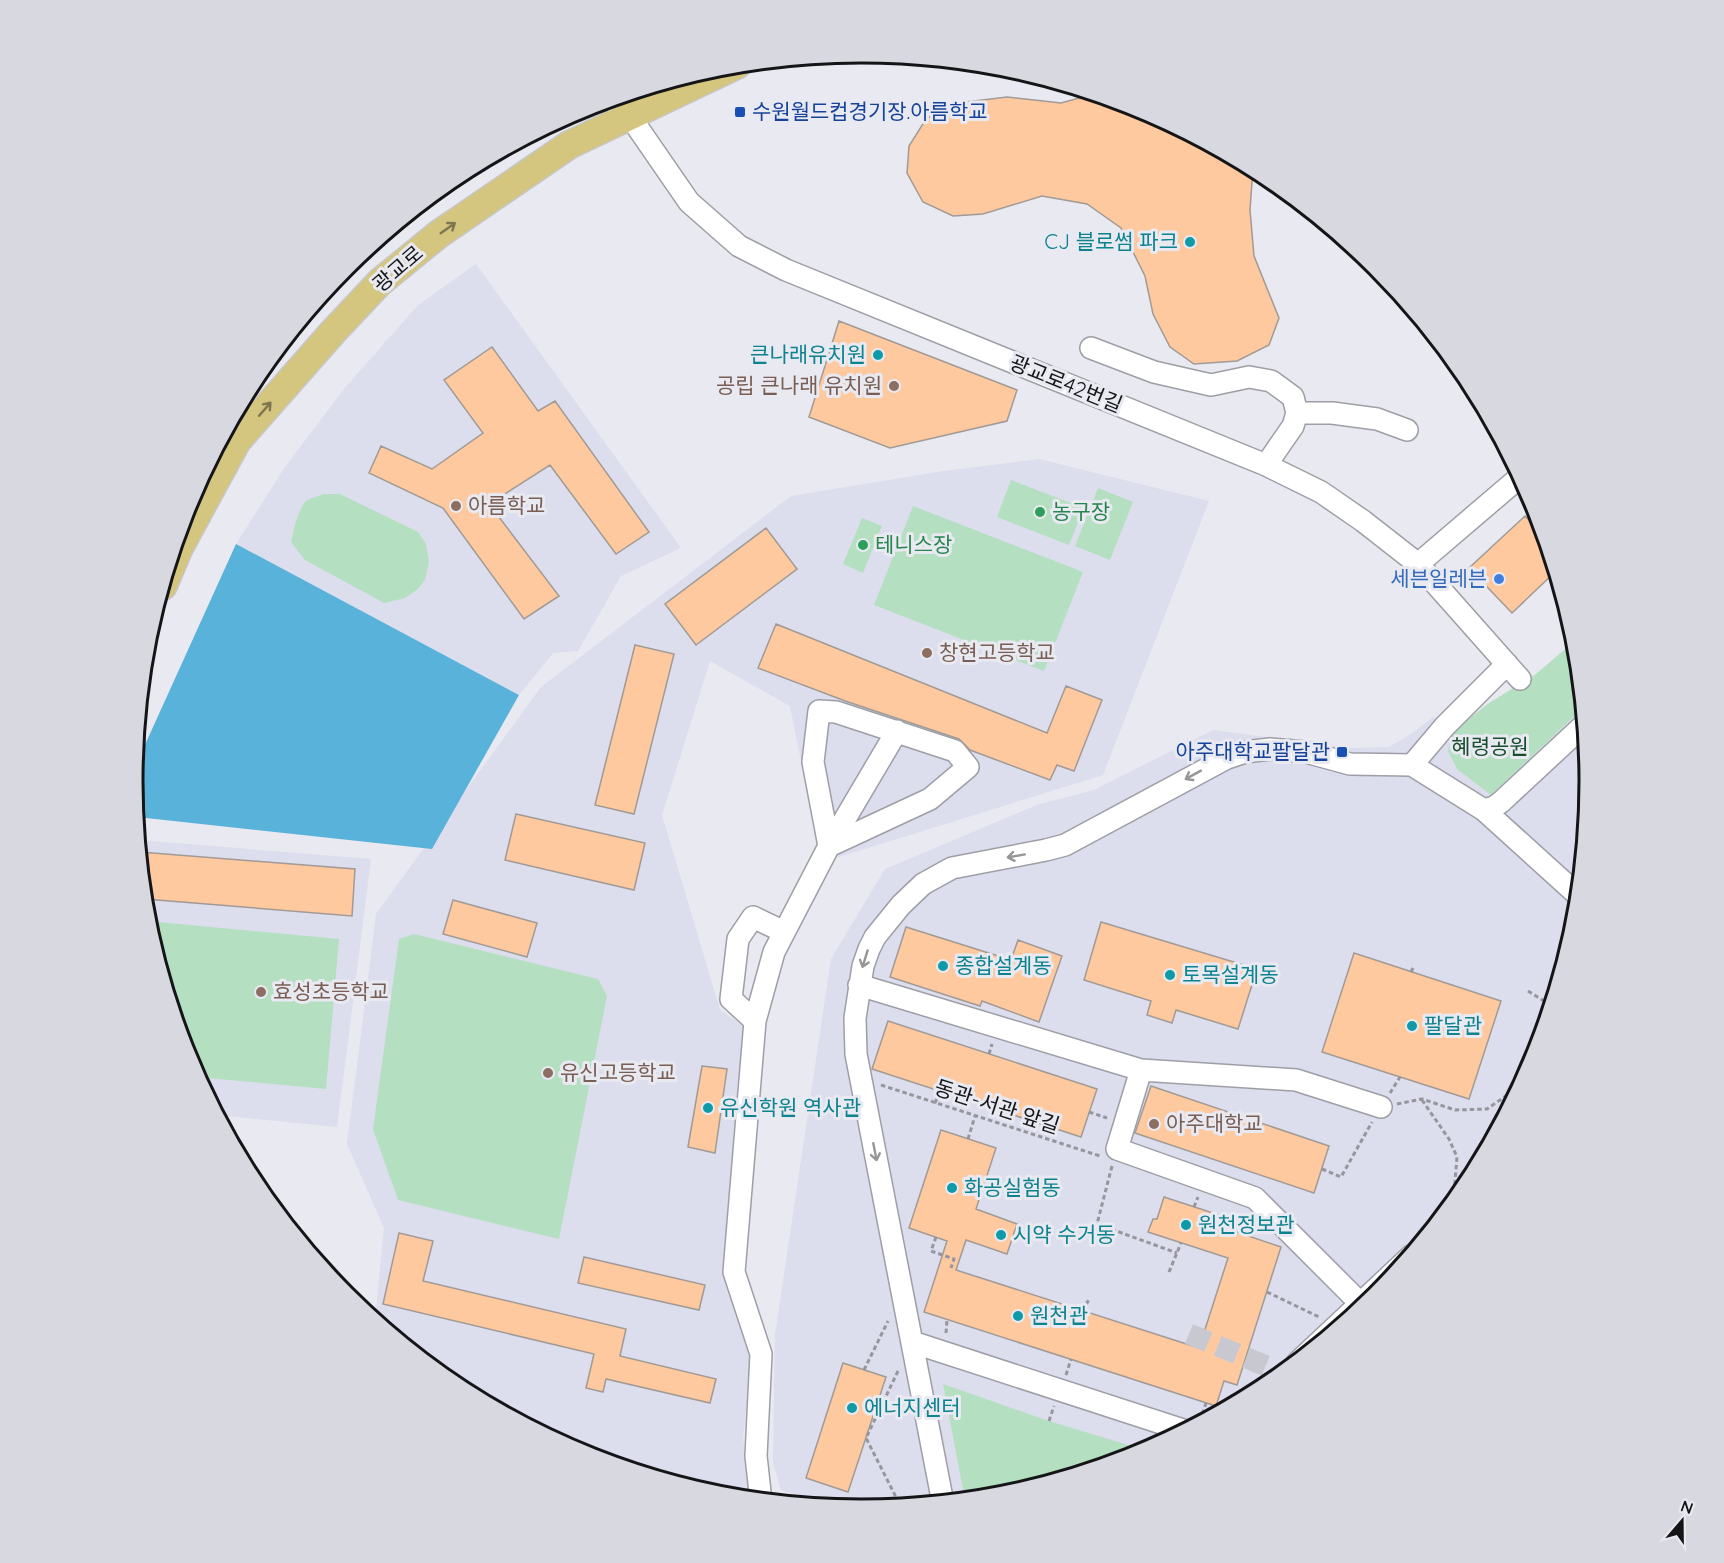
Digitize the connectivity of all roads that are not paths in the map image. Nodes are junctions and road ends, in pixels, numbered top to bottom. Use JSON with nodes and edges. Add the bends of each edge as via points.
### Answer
{"nodes":[{"id":1,"x":674,"y":88,"type":"edge"},
{"id":2,"x":620,"y":107,"type":"edge"},
{"id":3,"x":1091,"y":348,"type":"dead end"},
{"id":4,"x":1297,"y":413,"type":"junction"},
{"id":5,"x":1407,"y":430,"type":"dead end"},
{"id":6,"x":1266,"y":465,"type":"junction"},
{"id":7,"x":1514,"y":482,"type":"edge"},
{"id":8,"x":191,"y":525,"type":"edge"},
{"id":9,"x":1418,"y":564,"type":"junction"},
{"id":10,"x":1578,"y":730,"type":"edge"},
{"id":11,"x":897,"y":731,"type":"junction"},
{"id":12,"x":1412,"y":765,"type":"junction"},
{"id":13,"x":1484,"y":810,"type":"junction"},
{"id":14,"x":829,"y":846,"type":"junction"},
{"id":15,"x":1572,"y":890,"type":"edge"},
{"id":16,"x":784,"y":932,"type":"junction"},
{"id":17,"x":859,"y":984,"type":"junction"},
{"id":18,"x":755,"y":1021,"type":"junction"},
{"id":19,"x":1141,"y":1070,"type":"junction"},
{"id":20,"x":1381,"y":1107,"type":"road end"},
{"id":21,"x":1358,"y":1302,"type":"edge"},
{"id":22,"x":912,"y":1342,"type":"junction"},
{"id":23,"x":1176,"y":1428,"type":"edge"},
{"id":24,"x":760,"y":1493,"type":"edge"},
{"id":25,"x":942,"y":1495,"type":"edge"}],
"edges":[{"from":1,"to":2,"type":"main road","name":"광교로"},
{"from":2,"to":6,"type":"street","name":"광교로42번길","via":[[689,202],[739,246],[786,270]]},
{"from":8,"to":2,"type":"main road","name":"광교로","one_way":true,"via":[[237,441],[380,282],[439,234]]},
{"from":3,"to":4,"type":"street","via":[[1154,372],[1211,385],[1249,377],[1271,381],[1293,397]]},
{"from":4,"to":5,"type":"street","via":[[1377,419]]},
{"from":4,"to":6,"type":"street","via":[[1293,426]]},
{"from":6,"to":9,"type":"street","name":"광교로42번길","via":[[1321,492]]},
{"from":7,"to":9,"type":"street"},
{"from":9,"to":12,"type":"street","name":"광교로42번길","via":[[1513,671],[1445,726]]},
{"from":10,"to":13,"type":"street","via":[[1502,802]]},
{"from":11,"to":14,"type":"street"},
{"from":11,"to":14,"type":"street","via":[[836,712],[819,711],[813,762]]},
{"from":11,"to":14,"type":"street","via":[[955,751],[968,767],[930,799]]},
{"from":12,"to":13,"type":"street"},
{"from":12,"to":17,"type":"street","one_way":true,"via":[[1350,764],[1306,752],[1270,749],[1227,758],[1065,844],[952,868],[923,885],[875,937]]},
{"from":13,"to":15,"type":"street"},
{"from":14,"to":16,"type":"street"},
{"from":16,"to":18,"type":"street","via":[[774,952]]},
{"from":16,"to":18,"type":"street","via":[[753,917],[738,939],[731,999]]},
{"from":17,"to":19,"type":"street"},
{"from":17,"to":22,"type":"street","one_way":true,"via":[[856,1054]]},
{"from":18,"to":24,"type":"street","via":[[734,1272],[760,1354],[756,1456]]},
{"from":19,"to":20,"type":"street","via":[[1296,1080]]},
{"from":19,"to":21,"type":"street","via":[[1115,1155],[1255,1198]]},
{"from":22,"to":23,"type":"street"},
{"from":22,"to":25,"type":"street"}]}
